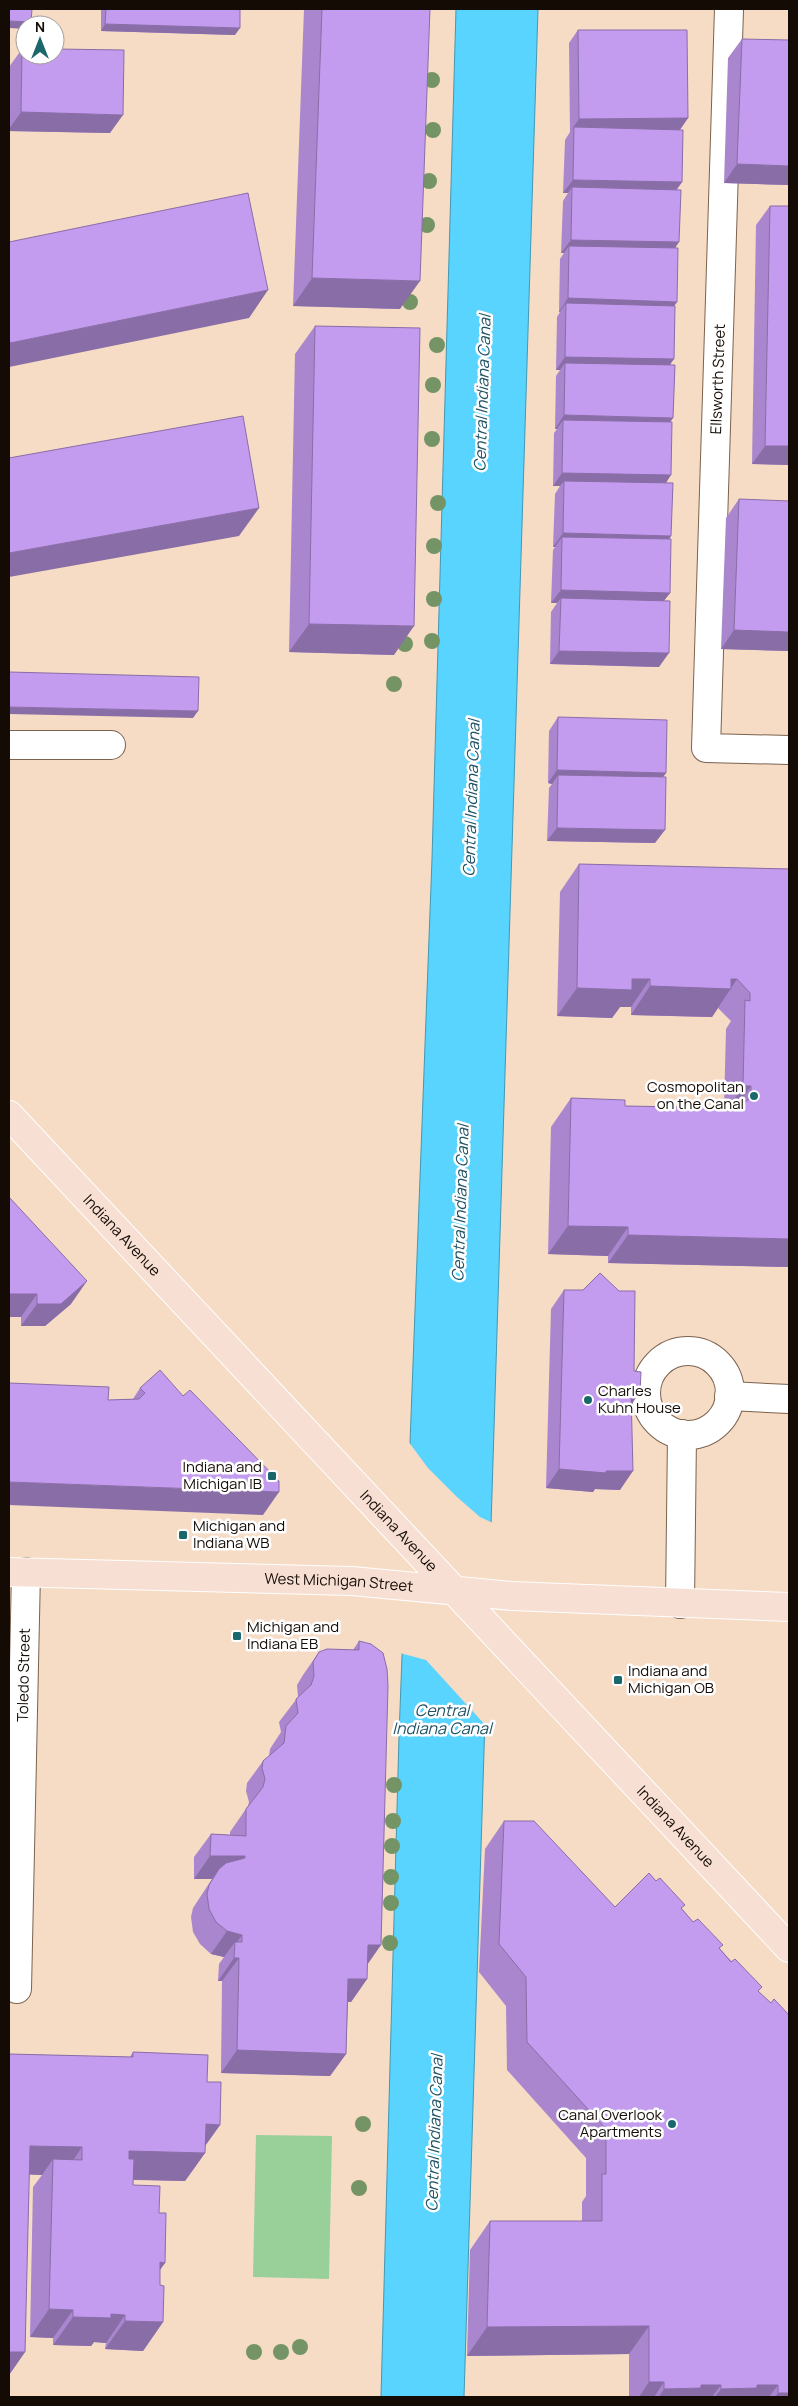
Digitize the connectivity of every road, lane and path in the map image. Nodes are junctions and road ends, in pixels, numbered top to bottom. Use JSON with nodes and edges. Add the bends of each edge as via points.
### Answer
{"nodes":[{"id":1,"x":729,"y":9,"type":"edge"},
{"id":2,"x":9,"y":745,"type":"edge"},
{"id":3,"x":111,"y":745,"type":"dead end"},
{"id":4,"x":789,"y":750,"type":"edge"},
{"id":5,"x":9,"y":1115,"type":"edge"},
{"id":6,"x":729,"y":1396,"type":"junction"},
{"id":7,"x":789,"y":1399,"type":"edge"},
{"id":8,"x":682,"y":1434,"type":"junction"},
{"id":9,"x":18,"y":1572,"type":"edge"},
{"id":10,"x":454,"y":1591,"type":"junction"},
{"id":11,"x":680,"y":1604,"type":"junction"},
{"id":12,"x":789,"y":1607,"type":"edge"},
{"id":13,"x":789,"y":1948,"type":"edge"},
{"id":14,"x":17,"y":1989,"type":"dead end"}],
"edges":[{"from":1,"to":4,"type":"street","name":"Ellsworth Street","via":[[706,748]]},
{"from":2,"to":3,"type":"street"},
{"from":5,"to":10,"type":"main road","name":"Indiana Avenue"},
{"from":6,"to":7,"type":"street"},
{"from":6,"to":8,"type":"street","via":[[720,1419],[710,1428],[696,1434]]},
{"from":6,"to":8,"type":"street","via":[[727,1378],[709,1357],[695,1351],[681,1351],[657,1364],[646,1387],[651,1412],[670,1431]]},
{"from":8,"to":11,"type":"street"},
{"from":9,"to":10,"type":"main road","name":"West Michigan Street","via":[[352,1581]]},
{"from":9,"to":14,"type":"street","name":"Toledo Street"},
{"from":10,"to":11,"type":"main road","name":"West Michigan Street"},
{"from":10,"to":13,"type":"main road","name":"Indiana Avenue"},
{"from":11,"to":12,"type":"main road","name":"West Michigan Street"}]}
